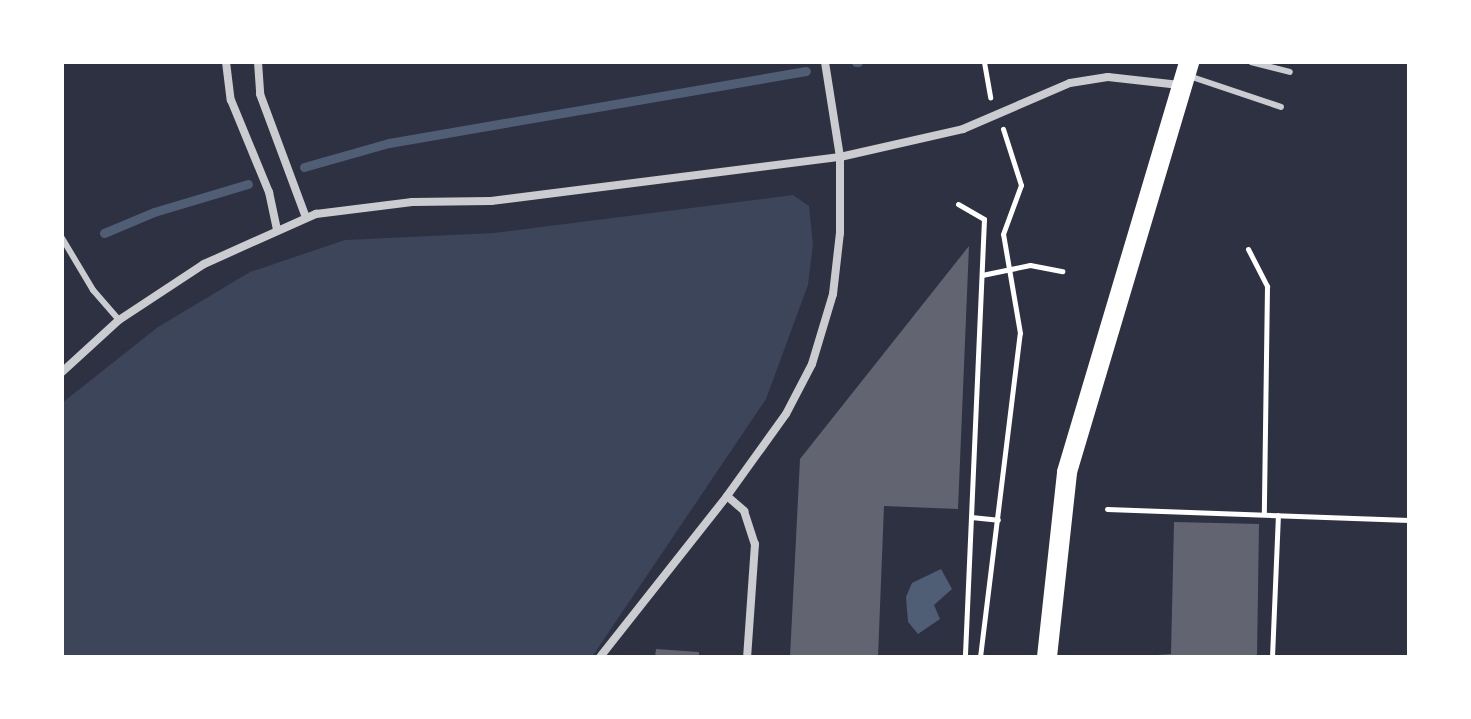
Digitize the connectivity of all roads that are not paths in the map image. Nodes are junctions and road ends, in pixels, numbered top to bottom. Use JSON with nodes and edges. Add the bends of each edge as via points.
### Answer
{"nodes":[{"id":1,"x":226,"y":62,"type":"edge"},
{"id":2,"x":258,"y":62,"type":"edge"},
{"id":3,"x":825,"y":62,"type":"edge"},
{"id":4,"x":1251,"y":62,"type":"edge"},
{"id":5,"x":1290,"y":72,"type":"dead end"},
{"id":6,"x":1186,"y":74,"type":"edge"},
{"id":7,"x":1281,"y":107,"type":"dead end"},
{"id":8,"x":840,"y":157,"type":"junction"},
{"id":9,"x":306,"y":218,"type":"junction"},
{"id":10,"x":277,"y":229,"type":"junction"},
{"id":11,"x":62,"y":238,"type":"edge"},
{"id":12,"x":119,"y":320,"type":"junction"},
{"id":13,"x":62,"y":372,"type":"edge"},
{"id":14,"x":727,"y":496,"type":"junction"},
{"id":15,"x":600,"y":657,"type":"edge"},
{"id":16,"x":747,"y":657,"type":"edge"},
{"id":17,"x":1047,"y":657,"type":"edge"}],
"edges":[{"from":1,"to":10,"type":"street","via":[[231,100],[264,178]]},
{"from":2,"to":9,"type":"street","via":[[260,94]]},
{"from":3,"to":8,"type":"street"},
{"from":4,"to":5,"type":"lane"},
{"from":6,"to":7,"type":"lane"},
{"from":6,"to":8,"type":"street","via":[[1070,83],[963,129]]},
{"from":6,"to":17,"type":"main road","via":[[1067,472]]},
{"from":8,"to":9,"type":"street","via":[[491,201],[353,207]]},
{"from":8,"to":14,"type":"street","via":[[837,268],[823,331],[786,414]]},
{"from":9,"to":10,"type":"street"},
{"from":10,"to":12,"type":"street","via":[[204,264]]},
{"from":11,"to":12,"type":"lane","via":[[93,290]]},
{"from":12,"to":13,"type":"street"},
{"from":14,"to":15,"type":"street"},
{"from":14,"to":16,"type":"street","via":[[744,511],[755,544]]}]}
